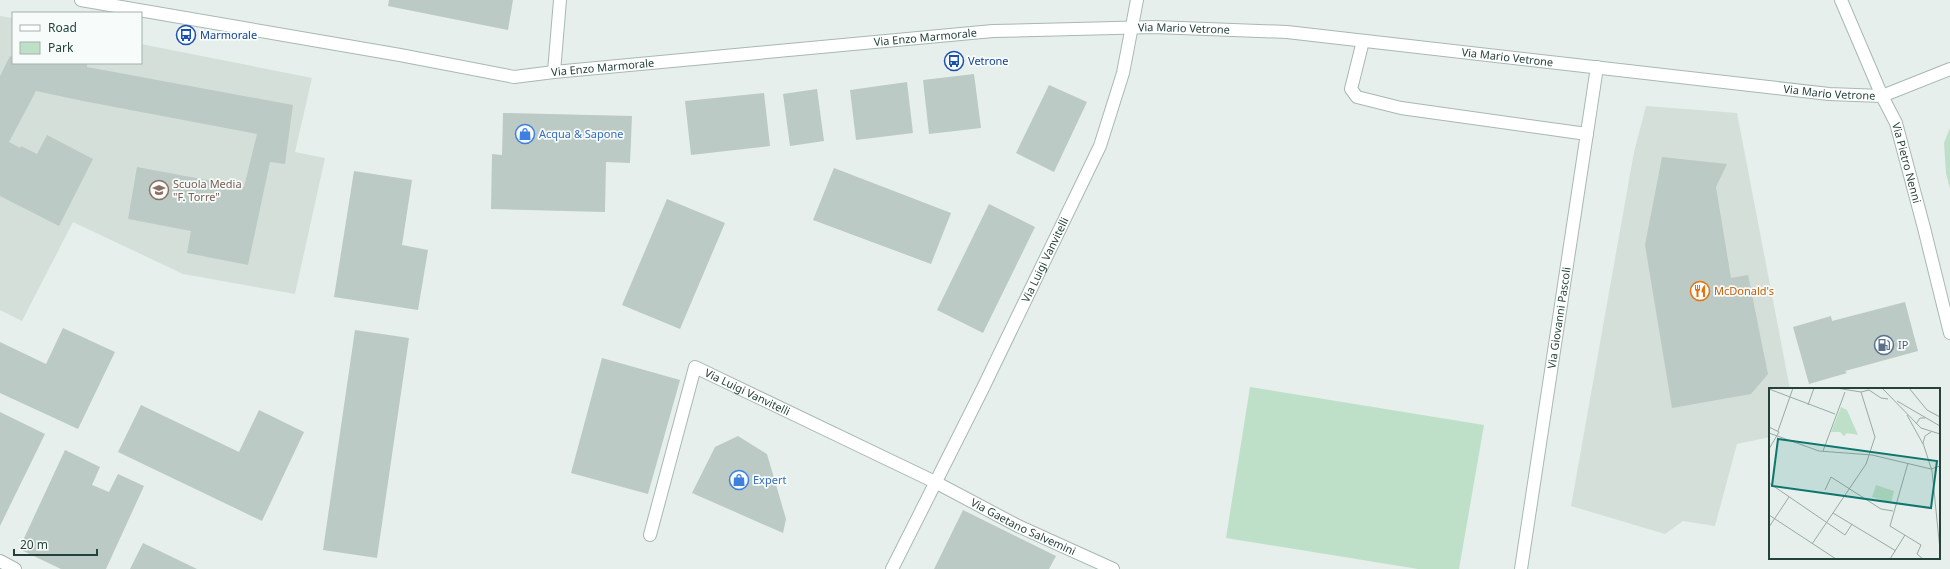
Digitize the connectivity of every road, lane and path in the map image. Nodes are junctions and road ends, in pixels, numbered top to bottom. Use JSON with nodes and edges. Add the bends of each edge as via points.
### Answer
{"nodes":[{"id":1,"x":81,"y":0,"type":"edge"},
{"id":2,"x":560,"y":0,"type":"edge"},
{"id":3,"x":1137,"y":0,"type":"edge"},
{"id":4,"x":1841,"y":0,"type":"edge"},
{"id":5,"x":1131,"y":28,"type":"junction"},
{"id":6,"x":1363,"y":41,"type":"junction"},
{"id":7,"x":1598,"y":68,"type":"junction"},
{"id":8,"x":1950,"y":69,"type":"edge"},
{"id":9,"x":554,"y":72,"type":"junction"},
{"id":10,"x":1882,"y":96,"type":"junction"},
{"id":11,"x":1587,"y":134,"type":"junction"},
{"id":12,"x":1950,"y":333,"type":"edge"},
{"id":13,"x":936,"y":482,"type":"junction"},
{"id":14,"x":650,"y":535,"type":"dead end"},
{"id":15,"x":0,"y":561,"type":"edge"},
{"id":16,"x":15,"y":569,"type":"edge"},
{"id":17,"x":892,"y":569,"type":"edge"},
{"id":18,"x":1113,"y":569,"type":"edge"},
{"id":19,"x":1521,"y":569,"type":"edge"}],
"edges":[{"from":1,"to":9,"type":"street","name":"Via Enzo Marmorale","via":[[514,78]]},
{"from":2,"to":9,"type":"street"},
{"from":3,"to":5,"type":"street","name":"Via Luigi Vanvitelli"},
{"from":4,"to":10,"type":"street","name":"Via Pietro Nenni"},
{"from":5,"to":6,"type":"street","name":"Via Mario Vetrone","via":[[1287,32]]},
{"from":5,"to":9,"type":"street","name":"Via Enzo Marmorale","via":[[993,31]]},
{"from":5,"to":13,"type":"street","name":"Via Luigi Vanvitelli","via":[[1123,73],[1100,146]]},
{"from":6,"to":7,"type":"street","name":"Via Mario Vetrone"},
{"from":6,"to":11,"type":"street","via":[[1350,89],[1357,97],[1401,108]]},
{"from":7,"to":10,"type":"street","name":"Via Mario Vetrone","via":[[1829,94]]},
{"from":7,"to":11,"type":"street","name":"Via Giovanni Pascoli"},
{"from":8,"to":10,"type":"street"},
{"from":10,"to":12,"type":"street","name":"Via Pietro Nenni","via":[[1896,123]]},
{"from":11,"to":19,"type":"street","name":"Via Giovanni Pascoli"},
{"from":13,"to":14,"type":"street","name":"Via Luigi Vanvitelli","via":[[695,367]]},
{"from":13,"to":17,"type":"street","name":"Via Luigi Vanvitelli"},
{"from":13,"to":18,"type":"street","name":"Via Gaetano Salvemini","via":[[1018,526]]},
{"from":15,"to":16,"type":"street"}]}
